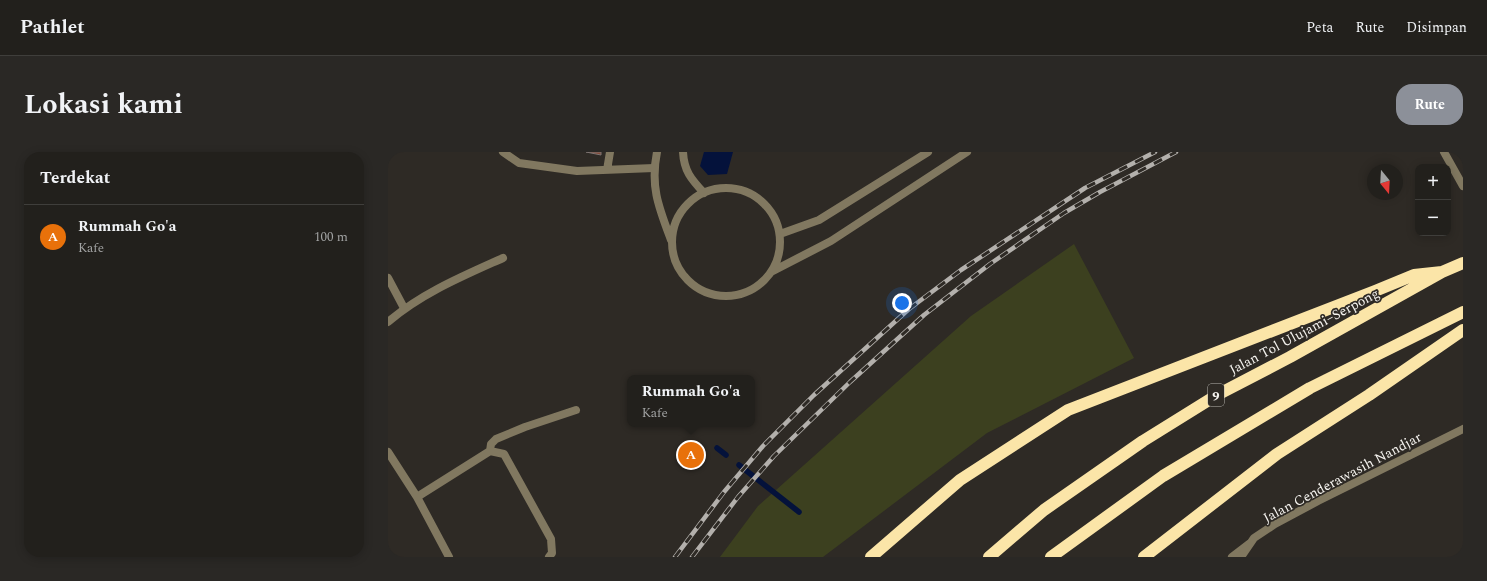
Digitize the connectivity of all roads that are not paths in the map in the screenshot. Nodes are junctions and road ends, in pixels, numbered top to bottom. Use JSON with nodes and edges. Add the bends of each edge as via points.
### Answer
{"nodes":[{"id":1,"x":503,"y":152,"type":"edge"},
{"id":2,"x":610,"y":152,"type":"edge"},
{"id":3,"x":657,"y":152,"type":"edge"},
{"id":4,"x":682,"y":152,"type":"edge"},
{"id":5,"x":928,"y":152,"type":"edge"},
{"id":6,"x":968,"y":152,"type":"edge"},
{"id":7,"x":1444,"y":152,"type":"edge"},
{"id":8,"x":654,"y":168,"type":"junction"},
{"id":9,"x":607,"y":170,"type":"junction"},
{"id":10,"x":1463,"y":186,"type":"edge"},
{"id":11,"x":704,"y":192,"type":"junction"},
{"id":12,"x":780,"y":234,"type":"junction"},
{"id":13,"x":672,"y":241,"type":"junction"},
{"id":14,"x":502,"y":258,"type":"dead end"},
{"id":15,"x":1463,"y":263,"type":"edge"},
{"id":16,"x":771,"y":272,"type":"junction"},
{"id":17,"x":1442,"y":272,"type":"junction"},
{"id":18,"x":388,"y":278,"type":"edge"},
{"id":19,"x":404,"y":308,"type":"junction"},
{"id":20,"x":1463,"y":312,"type":"edge"},
{"id":21,"x":388,"y":322,"type":"edge"},
{"id":22,"x":1463,"y":330,"type":"edge"},
{"id":23,"x":576,"y":410,"type":"dead end"},
{"id":24,"x":1463,"y":429,"type":"edge"},
{"id":25,"x":490,"y":451,"type":"junction"},
{"id":26,"x":388,"y":452,"type":"edge"},
{"id":27,"x":417,"y":497,"type":"junction"},
{"id":28,"x":1254,"y":540,"type":"junction"},
{"id":29,"x":449,"y":557,"type":"edge"},
{"id":30,"x":549,"y":557,"type":"edge"},
{"id":31,"x":871,"y":557,"type":"edge"},
{"id":32,"x":989,"y":557,"type":"edge"},
{"id":33,"x":1051,"y":557,"type":"edge"},
{"id":34,"x":1144,"y":557,"type":"edge"},
{"id":35,"x":1232,"y":557,"type":"edge"},
{"id":36,"x":1241,"y":557,"type":"edge"}],
"edges":[{"from":1,"to":9,"type":"street","via":[[519,163],[577,171]]},
{"from":2,"to":9,"type":"street"},
{"from":3,"to":8,"type":"street"},
{"from":4,"to":11,"type":"street","via":[[689,177]]},
{"from":5,"to":12,"type":"street","via":[[819,220]]},
{"from":6,"to":16,"type":"street","via":[[831,241]]},
{"from":7,"to":10,"type":"street"},
{"from":8,"to":9,"type":"street"},
{"from":8,"to":13,"type":"street","via":[[654,186]]},
{"from":11,"to":12,"type":"street","via":[[736,188],[756,197],[772,212]]},
{"from":11,"to":13,"type":"street","via":[[681,212],[674,226]]},
{"from":12,"to":16,"type":"street","via":[[778,258]]},
{"from":13,"to":16,"type":"street","via":[[674,256],[680,270],[690,282],[717,295],[747,291]]},
{"from":14,"to":19,"type":"street","via":[[440,287]]},
{"from":15,"to":17,"type":"highway","name":"Jalan Tol Ulujami–Serpong","number":"9"},
{"from":17,"to":31,"type":"highway","via":[[1414,274],[1068,410],[960,480]]},
{"from":17,"to":32,"type":"highway","name":"Jalan Tol Ulujami–Serpong","number":"9","via":[[1217,395],[1143,441],[1044,510]]},
{"from":18,"to":19,"type":"street"},
{"from":19,"to":21,"type":"street"},
{"from":20,"to":33,"type":"highway","via":[[1310,388],[1163,476]]},
{"from":22,"to":34,"type":"highway","via":[[1277,454]]},
{"from":23,"to":25,"type":"street","via":[[524,426],[496,439],[491,444]]},
{"from":24,"to":28,"type":"street","name":"Jalan Cenderawasih Nandjar","via":[[1318,501],[1275,524]]},
{"from":25,"to":27,"type":"street"},
{"from":25,"to":30,"type":"street","via":[[504,454],[551,539],[552,552]]},
{"from":26,"to":27,"type":"street"},
{"from":27,"to":29,"type":"street"},
{"from":28,"to":35,"type":"street"},
{"from":28,"to":36,"type":"street","name":"Jalan Cenderawasih Nandjar"}]}
